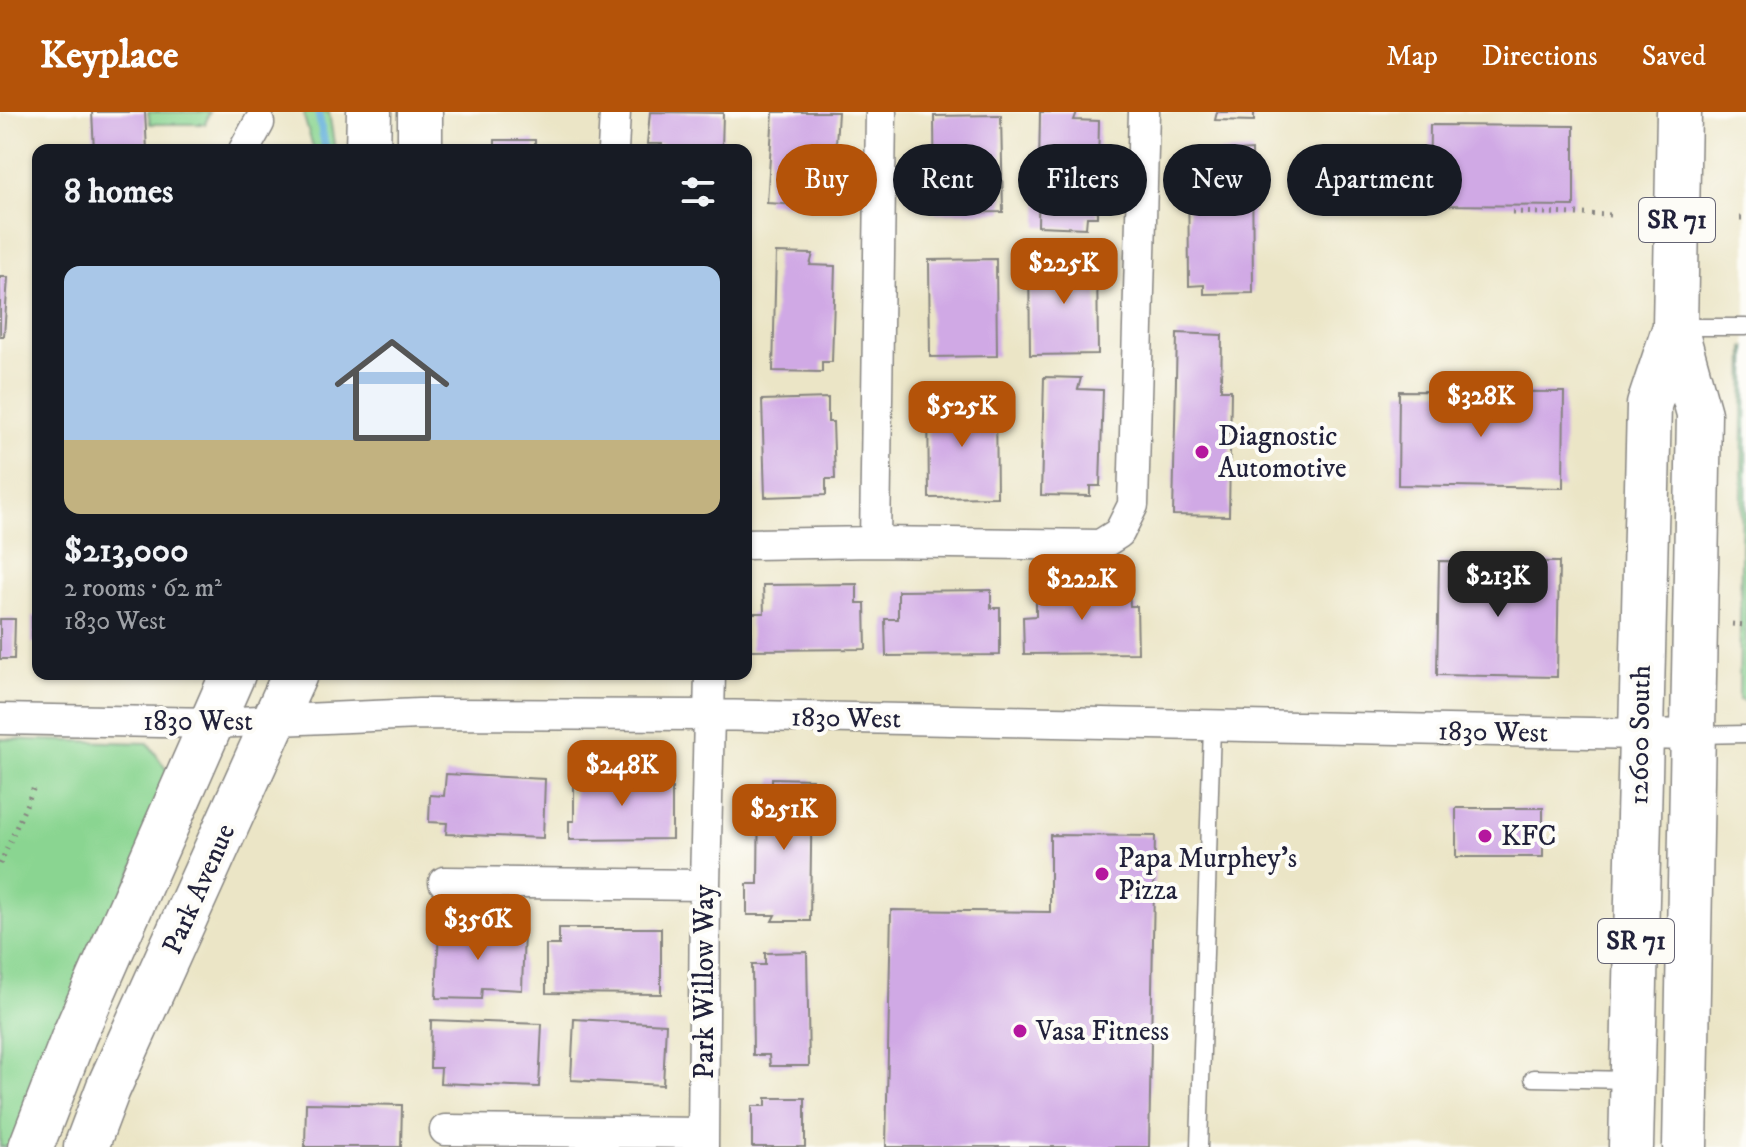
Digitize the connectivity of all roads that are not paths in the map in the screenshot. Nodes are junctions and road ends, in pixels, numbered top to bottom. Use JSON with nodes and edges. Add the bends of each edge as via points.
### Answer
{"nodes":[{"id":1,"x":369,"y":112,"type":"edge"},
{"id":2,"x":420,"y":112,"type":"edge"},
{"id":3,"x":615,"y":112,"type":"edge"},
{"id":4,"x":881,"y":112,"type":"edge"},
{"id":5,"x":1144,"y":112,"type":"edge"},
{"id":6,"x":1679,"y":112,"type":"edge"},
{"id":7,"x":259,"y":123,"type":"dead end"},
{"id":8,"x":247,"y":144,"type":"edge"},
{"id":9,"x":368,"y":144,"type":"edge"},
{"id":10,"x":420,"y":144,"type":"edge"},
{"id":11,"x":613,"y":144,"type":"edge"},
{"id":12,"x":1675,"y":327,"type":"junction"},
{"id":13,"x":1746,"y":327,"type":"edge"},
{"id":14,"x":875,"y":542,"type":"junction"},
{"id":15,"x":752,"y":544,"type":"edge"},
{"id":16,"x":231,"y":680,"type":"edge"},
{"id":17,"x":292,"y":680,"type":"edge"},
{"id":18,"x":710,"y":680,"type":"edge"},
{"id":19,"x":708,"y":715,"type":"junction"},
{"id":20,"x":0,"y":719,"type":"edge"},
{"id":21,"x":274,"y":722,"type":"junction"},
{"id":22,"x":213,"y":723,"type":"junction"},
{"id":23,"x":1212,"y":726,"type":"junction"},
{"id":24,"x":1746,"y":734,"type":"edge"},
{"id":25,"x":1640,"y":735,"type":"junction"},
{"id":26,"x":1691,"y":735,"type":"junction"},
{"id":27,"x":444,"y":882,"type":"dead end"},
{"id":28,"x":705,"y":885,"type":"junction"},
{"id":29,"x":1533,"y":1078,"type":"dead end"},
{"id":30,"x":1632,"y":1080,"type":"junction"},
{"id":31,"x":445,"y":1130,"type":"dead end"},
{"id":32,"x":703,"y":1140,"type":"edge"},
{"id":33,"x":31,"y":1147,"type":"edge"},
{"id":34,"x":86,"y":1147,"type":"edge"},
{"id":35,"x":1199,"y":1147,"type":"edge"},
{"id":36,"x":1631,"y":1147,"type":"edge"},
{"id":37,"x":1685,"y":1147,"type":"edge"}],
"edges":[{"from":1,"to":9,"type":"main road"},
{"from":2,"to":10,"type":"main road"},
{"from":3,"to":11,"type":"street"},
{"from":4,"to":14,"type":"street"},
{"from":5,"to":14,"type":"street","via":[[1133,505],[1119,533],[1100,545]]},
{"from":6,"to":12,"type":"main road","name":"12600 South","number":"SR 71"},
{"from":7,"to":8,"type":"street"},
{"from":12,"to":13,"type":"lane"},
{"from":12,"to":25,"type":"main road","name":"12600 South","number":"SR 71","via":[[1649,405]]},
{"from":12,"to":26,"type":"main road","name":"12600 South","number":"SR 71","via":[[1699,414]]},
{"from":14,"to":15,"type":"street"},
{"from":16,"to":22,"type":"main road","name":"Park Avenue"},
{"from":17,"to":21,"type":"main road","name":"Park Avenue"},
{"from":18,"to":19,"type":"street","name":"Park Willow Way"},
{"from":19,"to":21,"type":"street","name":"1830 West","via":[[419,714]]},
{"from":19,"to":23,"type":"street","name":"1830 West"},
{"from":19,"to":28,"type":"street","name":"Park Willow Way"},
{"from":20,"to":22,"type":"street","name":"1830 West"},
{"from":21,"to":22,"type":"street","name":"1830 West"},
{"from":21,"to":34,"type":"main road","name":"Park Avenue"},
{"from":22,"to":33,"type":"main road","name":"Park Avenue","via":[[74,1036]]},
{"from":23,"to":25,"type":"street","name":"1830 West"},
{"from":23,"to":35,"type":"lane"},
{"from":24,"to":26,"type":"lane"},
{"from":25,"to":26,"type":"street","name":"1830 West"},
{"from":25,"to":30,"type":"main road","name":"12600 South","number":"SR 71"},
{"from":26,"to":37,"type":"main road","name":"12600 South","number":"SR 71"},
{"from":27,"to":28,"type":"street"},
{"from":28,"to":32,"type":"street","name":"Park Willow Way"},
{"from":29,"to":30,"type":"lane"},
{"from":30,"to":36,"type":"main road","name":"12600 South","number":"SR 71"},
{"from":31,"to":32,"type":"street"}]}
